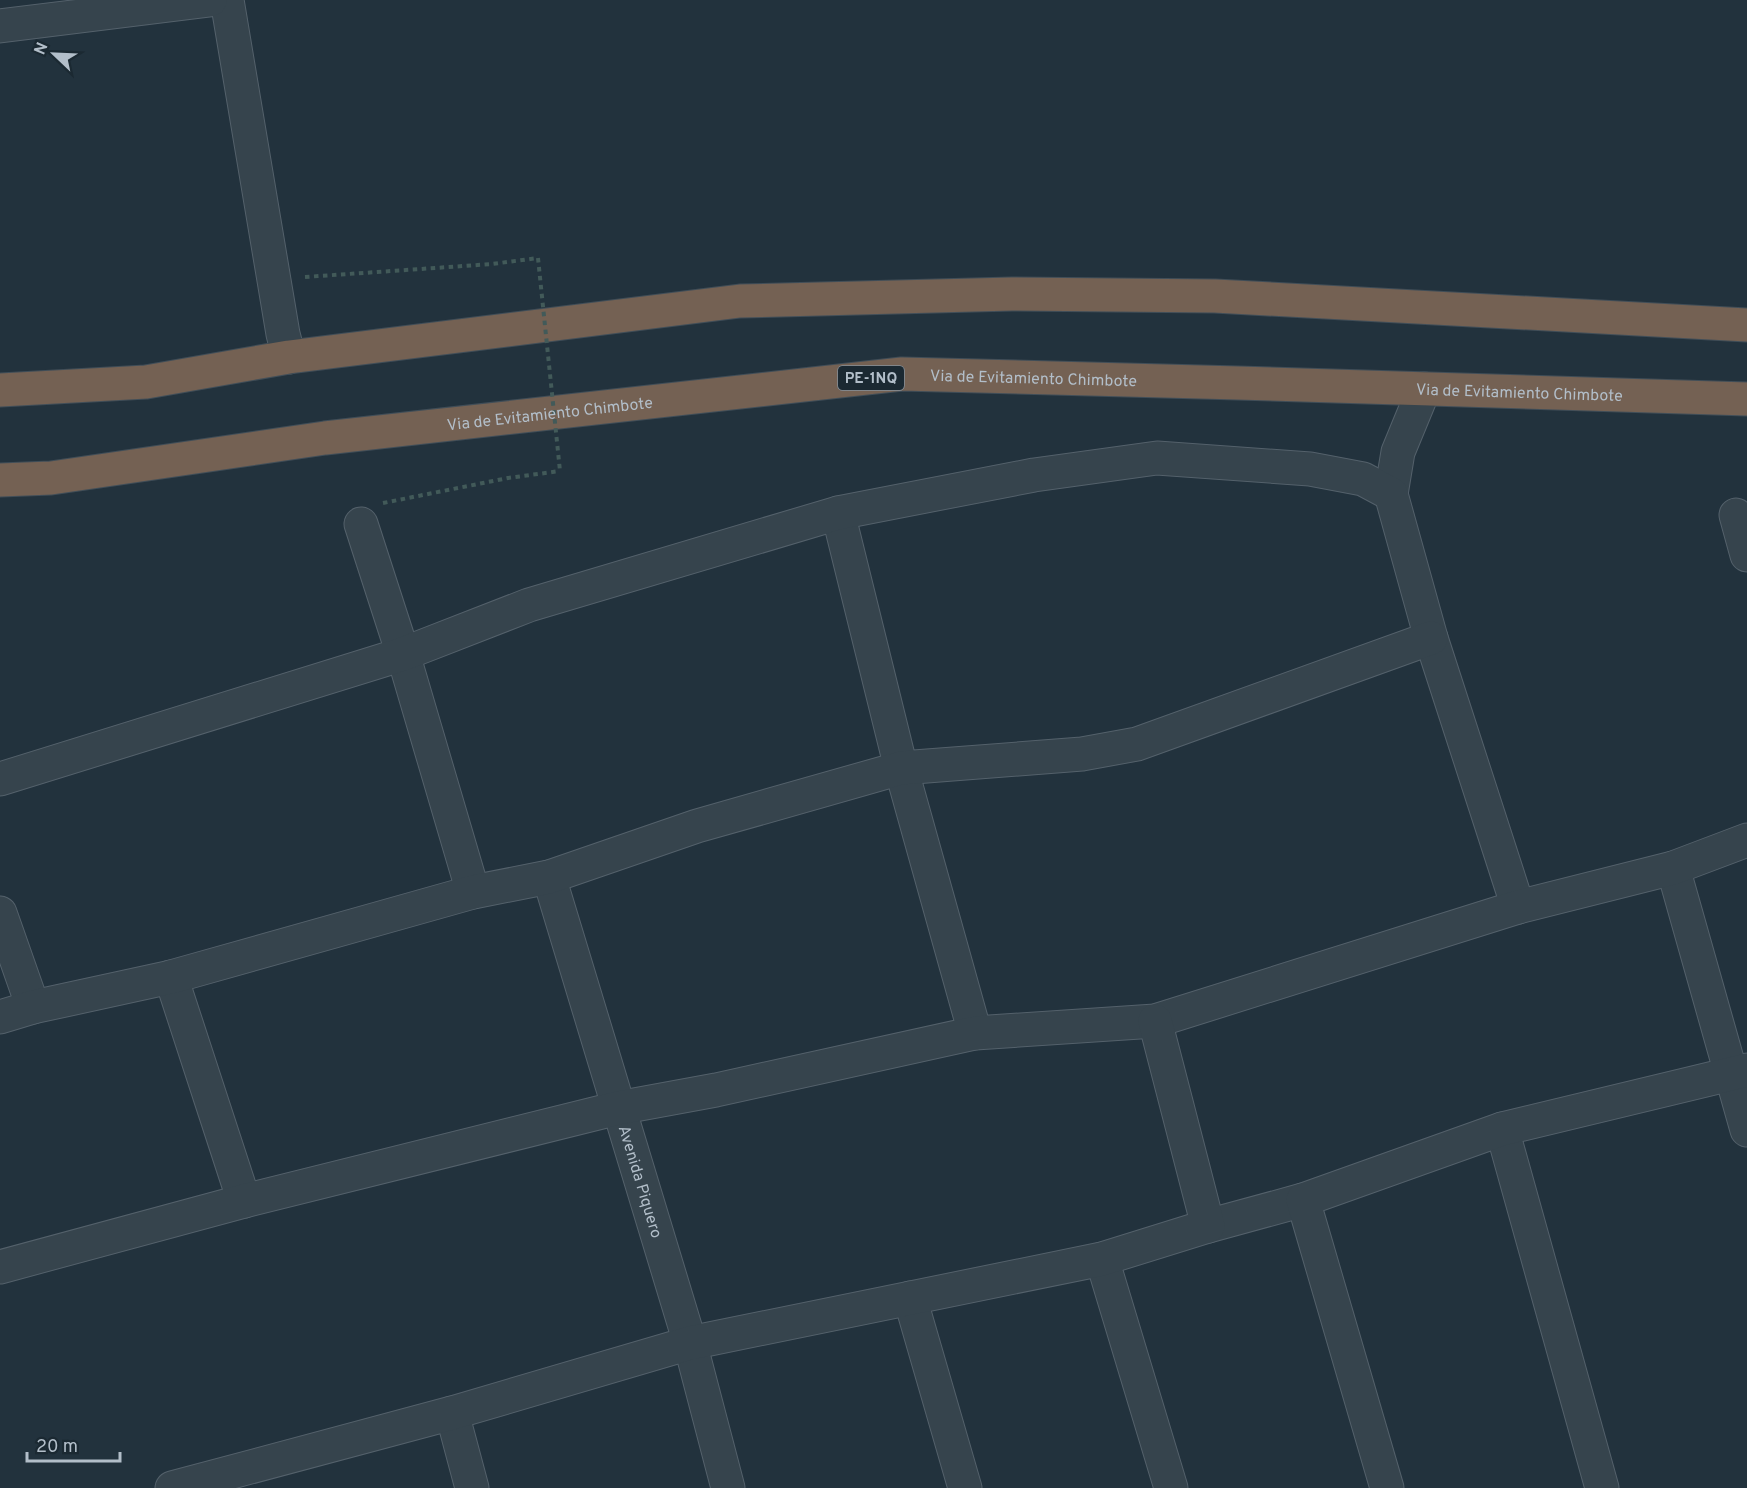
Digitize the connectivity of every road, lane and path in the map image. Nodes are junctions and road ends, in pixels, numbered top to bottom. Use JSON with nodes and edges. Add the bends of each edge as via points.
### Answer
{"nodes":[{"id":1,"x":210,"y":0,"type":"edge"},
{"id":2,"x":227,"y":0,"type":"edge"},
{"id":3,"x":0,"y":26,"type":"edge"},
{"id":4,"x":274,"y":279,"type":"junction"},
{"id":5,"x":1747,"y":325,"type":"edge"},
{"id":6,"x":289,"y":357,"type":"junction"},
{"id":7,"x":1424,"y":388,"type":"junction"},
{"id":8,"x":0,"y":390,"type":"edge"},
{"id":9,"x":1747,"y":399,"type":"edge"},
{"id":10,"x":0,"y":480,"type":"edge"},
{"id":11,"x":1391,"y":494,"type":"junction"},
{"id":12,"x":838,"y":513,"type":"junction"},
{"id":13,"x":1736,"y":515,"type":"dead end"},
{"id":14,"x":361,"y":524,"type":"joint"},
{"id":15,"x":1747,"y":555,"type":"edge"},
{"id":16,"x":1431,"y":638,"type":"junction"},
{"id":17,"x":403,"y":654,"type":"junction"},
{"id":18,"x":901,"y":768,"type":"junction"},
{"id":19,"x":0,"y":780,"type":"edge"},
{"id":20,"x":1747,"y":840,"type":"edge"},
{"id":21,"x":1673,"y":868,"type":"junction"},
{"id":22,"x":549,"y":877,"type":"junction"},
{"id":23,"x":473,"y":892,"type":"junction"},
{"id":24,"x":1518,"y":907,"type":"junction"},
{"id":25,"x":0,"y":913,"type":"edge"},
{"id":26,"x":171,"y":977,"type":"junction"},
{"id":27,"x":33,"y":1007,"type":"junction"},
{"id":28,"x":0,"y":1017,"type":"edge"},
{"id":29,"x":1155,"y":1021,"type":"junction"},
{"id":30,"x":975,"y":1033,"type":"junction"},
{"id":31,"x":1739,"y":1072,"type":"edge"},
{"id":32,"x":618,"y":1108,"type":"junction"},
{"id":33,"x":1502,"y":1129,"type":"junction"},
{"id":34,"x":1747,"y":1130,"type":"edge"},
{"id":35,"x":1303,"y":1200,"type":"junction"},
{"id":36,"x":244,"y":1201,"type":"junction"},
{"id":37,"x":1208,"y":1226,"type":"junction"},
{"id":38,"x":1102,"y":1259,"type":"junction"},
{"id":39,"x":0,"y":1267,"type":"edge"},
{"id":40,"x":910,"y":1298,"type":"junction"},
{"id":41,"x":690,"y":1343,"type":"junction"},
{"id":42,"x":452,"y":1413,"type":"junction"},
{"id":43,"x":172,"y":1488,"type":"edge"},
{"id":44,"x":472,"y":1488,"type":"edge"},
{"id":45,"x":728,"y":1488,"type":"edge"},
{"id":46,"x":965,"y":1488,"type":"edge"},
{"id":47,"x":1171,"y":1488,"type":"edge"},
{"id":48,"x":1387,"y":1488,"type":"edge"},
{"id":49,"x":1602,"y":1488,"type":"edge"}],
"edges":[{"from":1,"to":3,"type":"street"},
{"from":2,"to":4,"type":"street"},
{"from":4,"to":6,"type":"street"},
{"from":4,"to":14,"type":"path","bridge":true,"via":[[538,258],[560,471],[362,507]]},
{"from":5,"to":6,"type":"highway","via":[[1215,296],[1012,294],[740,301]]},
{"from":6,"to":8,"type":"highway","via":[[146,382]]},
{"from":7,"to":9,"type":"highway","name":"Via de Evitamiento Chimbote","number":"PE-1NQ"},
{"from":7,"to":10,"type":"highway","name":"Via de Evitamiento Chimbote","number":"PE-1NQ","via":[[902,375],[325,438],[51,478]]},
{"from":7,"to":11,"type":"street","via":[[1398,452]]},
{"from":11,"to":12,"type":"street","via":[[1363,479],[1310,469],[1157,458],[1034,475]]},
{"from":11,"to":16,"type":"street"},
{"from":12,"to":17,"type":"street","via":[[529,605]]},
{"from":12,"to":18,"type":"street"},
{"from":13,"to":15,"type":"street"},
{"from":14,"to":17,"type":"street"},
{"from":16,"to":18,"type":"street","via":[[1137,744],[1082,754]]},
{"from":16,"to":24,"type":"street"},
{"from":17,"to":19,"type":"street"},
{"from":17,"to":23,"type":"street"},
{"from":18,"to":22,"type":"street","via":[[697,826]]},
{"from":18,"to":30,"type":"street"},
{"from":20,"to":21,"type":"street"},
{"from":21,"to":24,"type":"street"},
{"from":21,"to":31,"type":"street"},
{"from":22,"to":23,"type":"street"},
{"from":22,"to":32,"type":"street","name":"Avenida Piquero"},
{"from":23,"to":26,"type":"street"},
{"from":24,"to":29,"type":"street"},
{"from":25,"to":27,"type":"street"},
{"from":26,"to":27,"type":"street"},
{"from":26,"to":36,"type":"street"},
{"from":27,"to":28,"type":"street"},
{"from":29,"to":30,"type":"street"},
{"from":29,"to":37,"type":"street"},
{"from":30,"to":32,"type":"street"},
{"from":31,"to":33,"type":"street"},
{"from":31,"to":34,"type":"street"},
{"from":32,"to":36,"type":"street"},
{"from":32,"to":41,"type":"street","name":"Avenida Piquero"},
{"from":33,"to":35,"type":"street"},
{"from":33,"to":49,"type":"street"},
{"from":35,"to":37,"type":"street"},
{"from":35,"to":48,"type":"street"},
{"from":36,"to":39,"type":"street"},
{"from":37,"to":38,"type":"street"},
{"from":38,"to":40,"type":"street"},
{"from":38,"to":47,"type":"street"},
{"from":40,"to":41,"type":"street"},
{"from":40,"to":46,"type":"street"},
{"from":41,"to":42,"type":"street"},
{"from":41,"to":45,"type":"street","name":"Avenida Piquero"},
{"from":42,"to":43,"type":"street"},
{"from":42,"to":44,"type":"street"}]}
